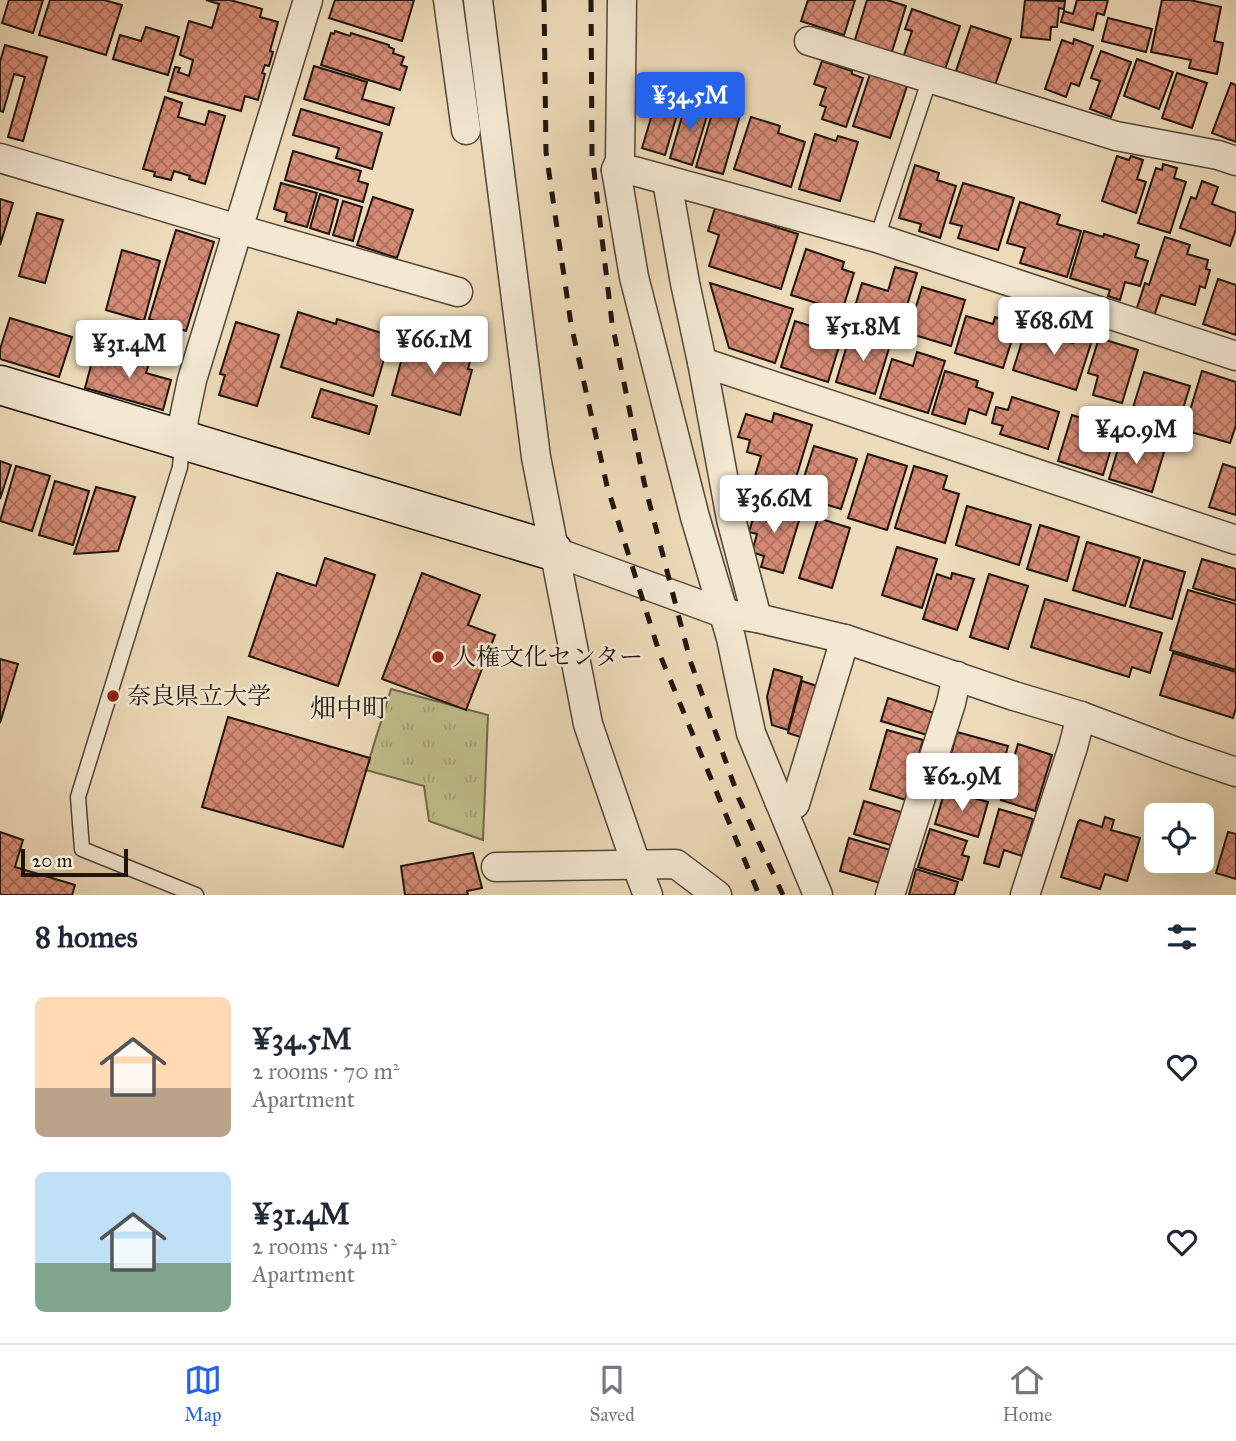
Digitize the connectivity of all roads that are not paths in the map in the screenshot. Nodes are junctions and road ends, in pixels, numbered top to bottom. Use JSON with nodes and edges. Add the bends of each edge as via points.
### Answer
{"nodes":[{"id":1,"x":308,"y":0,"type":"edge"},
{"id":2,"x":448,"y":0,"type":"edge"},
{"id":3,"x":478,"y":0,"type":"edge"},
{"id":4,"x":622,"y":0,"type":"edge"},
{"id":5,"x":809,"y":41,"type":"dead end"},
{"id":6,"x":930,"y":78,"type":"junction"},
{"id":7,"x":466,"y":130,"type":"dead end"},
{"id":8,"x":0,"y":158,"type":"edge"},
{"id":9,"x":1236,"y":161,"type":"edge"},
{"id":10,"x":617,"y":170,"type":"junction"},
{"id":11,"x":667,"y":181,"type":"junction"},
{"id":12,"x":238,"y":229,"type":"junction"},
{"id":13,"x":877,"y":238,"type":"junction"},
{"id":14,"x":458,"y":292,"type":"dead end"},
{"id":15,"x":1236,"y":356,"type":"edge"},
{"id":16,"x":702,"y":362,"type":"junction"},
{"id":17,"x":0,"y":385,"type":"edge"},
{"id":18,"x":182,"y":440,"type":"junction"},
{"id":19,"x":1236,"y":540,"type":"edge"},
{"id":20,"x":554,"y":551,"type":"junction"},
{"id":21,"x":723,"y":613,"type":"junction"},
{"id":22,"x":757,"y":618,"type":"junction"},
{"id":23,"x":845,"y":639,"type":"junction"},
{"id":24,"x":957,"y":676,"type":"junction"},
{"id":25,"x":1081,"y":716,"type":"junction"},
{"id":26,"x":1236,"y":772,"type":"edge"},
{"id":27,"x":779,"y":801,"type":"junction"},
{"id":28,"x":636,"y":864,"type":"junction"},
{"id":29,"x":496,"y":867,"type":"dead end"},
{"id":30,"x":196,"y":895,"type":"edge"},
{"id":31,"x":648,"y":895,"type":"edge"},
{"id":32,"x":717,"y":895,"type":"edge"},
{"id":33,"x":818,"y":895,"type":"edge"},
{"id":34,"x":890,"y":895,"type":"edge"},
{"id":35,"x":1025,"y":895,"type":"edge"}],
"edges":[{"from":1,"to":12,"type":"street"},
{"from":2,"to":7,"type":"street"},
{"from":3,"to":20,"type":"street","via":[[536,457]]},
{"from":4,"to":10,"type":"street"},
{"from":5,"to":6,"type":"street"},
{"from":6,"to":9,"type":"street","via":[[1116,136]]},
{"from":6,"to":13,"type":"lane"},
{"from":8,"to":12,"type":"street"},
{"from":10,"to":11,"type":"street"},
{"from":10,"to":21,"type":"street","via":[[634,277]]},
{"from":11,"to":13,"type":"street"},
{"from":11,"to":16,"type":"street"},
{"from":12,"to":14,"type":"street"},
{"from":12,"to":18,"type":"street","via":[[192,380]]},
{"from":13,"to":15,"type":"street"},
{"from":16,"to":19,"type":"street"},
{"from":16,"to":22,"type":"street","via":[[731,519]]},
{"from":17,"to":18,"type":"street"},
{"from":18,"to":20,"type":"street"},
{"from":18,"to":30,"type":"lane","via":[[180,467],[78,797],[82,849]]},
{"from":20,"to":21,"type":"street"},
{"from":20,"to":28,"type":"street","via":[[588,724]]},
{"from":21,"to":22,"type":"street"},
{"from":21,"to":27,"type":"street","via":[[751,733]]},
{"from":22,"to":23,"type":"street"},
{"from":23,"to":24,"type":"street"},
{"from":23,"to":27,"type":"street","via":[[795,804]]},
{"from":24,"to":25,"type":"street"},
{"from":24,"to":34,"type":"street"},
{"from":25,"to":26,"type":"street"},
{"from":25,"to":35,"type":"street"},
{"from":27,"to":33,"type":"street"},
{"from":28,"to":29,"type":"street"},
{"from":28,"to":31,"type":"street"},
{"from":28,"to":32,"type":"street","via":[[676,864]]}]}
